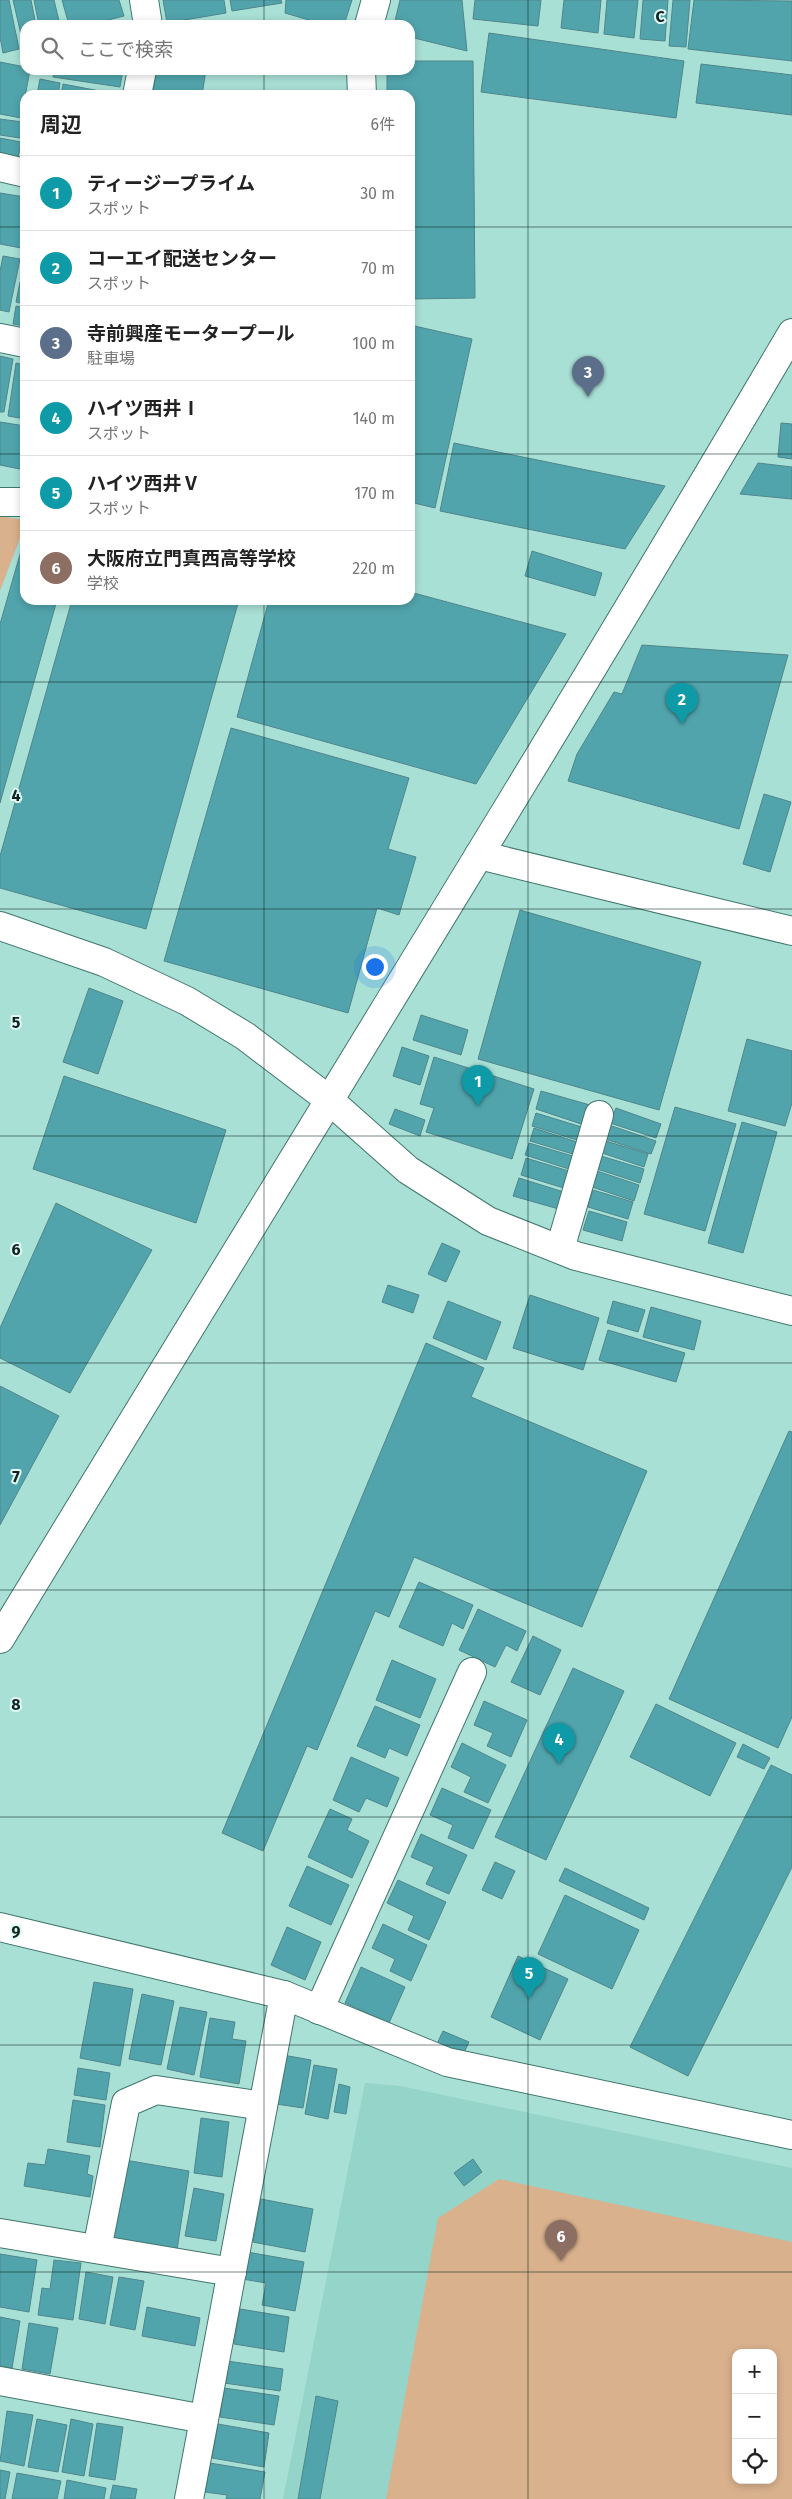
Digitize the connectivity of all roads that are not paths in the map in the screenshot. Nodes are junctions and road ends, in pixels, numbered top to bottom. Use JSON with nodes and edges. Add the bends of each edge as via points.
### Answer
{"nodes":[{"id":1,"x":144,"y":0,"type":"edge"},
{"id":2,"x":376,"y":0,"type":"edge"},
{"id":3,"x":147,"y":20,"type":"edge"},
{"id":4,"x":370,"y":20,"type":"edge"},
{"id":5,"x":141,"y":75,"type":"edge"},
{"id":6,"x":361,"y":75,"type":"edge"},
{"id":7,"x":138,"y":90,"type":"edge"},
{"id":8,"x":362,"y":90,"type":"edge"},
{"id":9,"x":0,"y":167,"type":"edge"},
{"id":10,"x":20,"y":172,"type":"edge"},
{"id":11,"x":792,"y":334,"type":"edge"},
{"id":12,"x":0,"y":338,"type":"edge"},
{"id":13,"x":20,"y":342,"type":"edge"},
{"id":14,"x":0,"y":502,"type":"edge"},
{"id":15,"x":20,"y":502,"type":"edge"},
{"id":16,"x":478,"y":856,"type":"junction"},
{"id":17,"x":0,"y":926,"type":"edge"},
{"id":18,"x":792,"y":931,"type":"edge"},
{"id":19,"x":328,"y":1099,"type":"junction"},
{"id":20,"x":599,"y":1115,"type":"dead end"},
{"id":21,"x":560,"y":1249,"type":"junction"},
{"id":22,"x":792,"y":1311,"type":"edge"},
{"id":23,"x":0,"y":1639,"type":"edge"},
{"id":24,"x":472,"y":1672,"type":"dead end"},
{"id":25,"x":0,"y":1927,"type":"edge"},
{"id":26,"x":284,"y":1996,"type":"junction"},
{"id":27,"x":319,"y":2010,"type":"junction"},
{"id":28,"x":263,"y":2106,"type":"junction"},
{"id":29,"x":792,"y":2135,"type":"edge"},
{"id":30,"x":0,"y":2233,"type":"edge"},
{"id":31,"x":97,"y":2249,"type":"junction"},
{"id":32,"x":232,"y":2272,"type":"junction"},
{"id":33,"x":0,"y":2381,"type":"edge"},
{"id":34,"x":204,"y":2418,"type":"junction"},
{"id":35,"x":189,"y":2499,"type":"edge"}],
"edges":[{"from":1,"to":3,"type":"street"},
{"from":2,"to":4,"type":"street"},
{"from":5,"to":7,"type":"street"},
{"from":6,"to":8,"type":"street"},
{"from":9,"to":10,"type":"street"},
{"from":11,"to":16,"type":"street","via":[[625,618]]},
{"from":12,"to":13,"type":"street"},
{"from":14,"to":15,"type":"street"},
{"from":16,"to":18,"type":"street"},
{"from":16,"to":19,"type":"street"},
{"from":17,"to":19,"type":"street","via":[[104,962],[186,1001],[245,1036]]},
{"from":19,"to":21,"type":"street","via":[[408,1170],[488,1221]]},
{"from":19,"to":23,"type":"street"},
{"from":20,"to":21,"type":"street"},
{"from":21,"to":22,"type":"street","via":[[576,1256]]},
{"from":24,"to":27,"type":"street"},
{"from":25,"to":26,"type":"street"},
{"from":26,"to":27,"type":"street"},
{"from":26,"to":28,"type":"street"},
{"from":27,"to":29,"type":"street","via":[[447,2062]]},
{"from":28,"to":31,"type":"street","via":[[156,2090],[126,2103]]},
{"from":28,"to":32,"type":"street"},
{"from":30,"to":31,"type":"street"},
{"from":31,"to":32,"type":"street"},
{"from":32,"to":34,"type":"street"},
{"from":33,"to":34,"type":"street"},
{"from":34,"to":35,"type":"street"}]}
